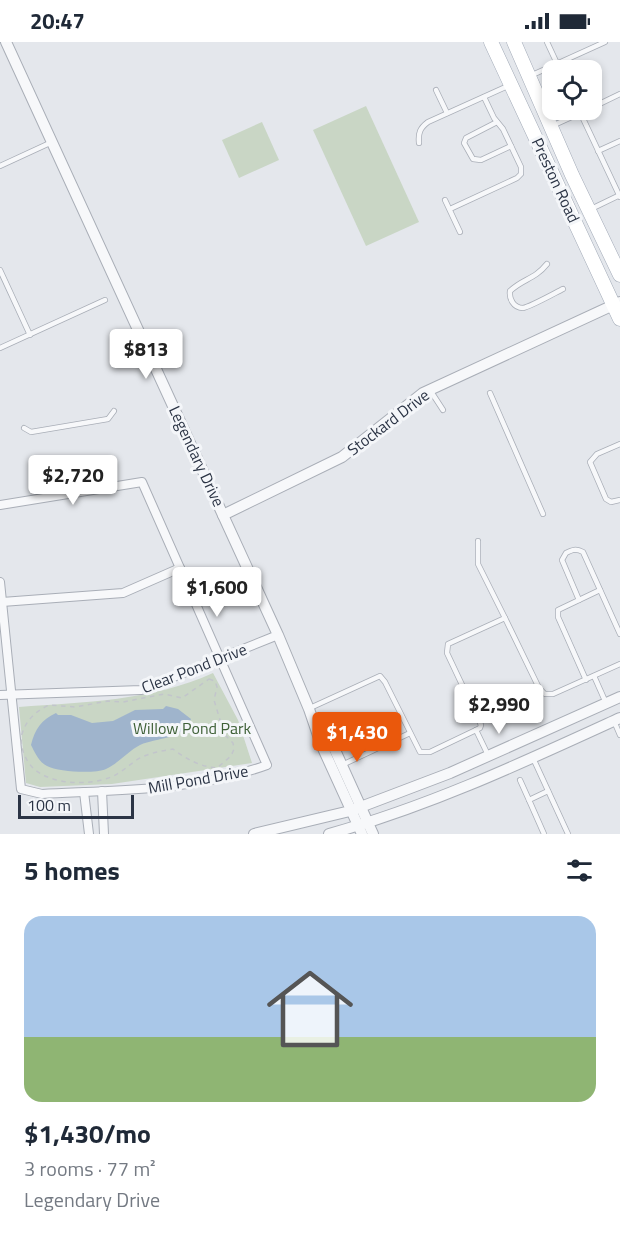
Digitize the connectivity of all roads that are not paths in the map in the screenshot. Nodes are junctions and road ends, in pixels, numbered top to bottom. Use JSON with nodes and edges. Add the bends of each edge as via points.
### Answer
{"nodes":[{"id":1,"x":6,"y":42,"type":"edge"},
{"id":2,"x":492,"y":42,"type":"edge"},
{"id":3,"x":514,"y":42,"type":"edge"},
{"id":4,"x":547,"y":42,"type":"edge"},
{"id":5,"x":605,"y":42,"type":"edge"},
{"id":6,"x":555,"y":60,"type":"edge"},
{"id":7,"x":566,"y":60,"type":"edge"},
{"id":8,"x":542,"y":71,"type":"edge"},
{"id":9,"x":530,"y":76,"type":"junction"},
{"id":10,"x":511,"y":85,"type":"junction"},
{"id":11,"x":436,"y":90,"type":"dead end"},
{"id":12,"x":620,"y":94,"type":"edge"},
{"id":13,"x":484,"y":97,"type":"junction"},
{"id":14,"x":602,"y":103,"type":"edge"},
{"id":15,"x":447,"y":113,"type":"junction"},
{"id":16,"x":563,"y":120,"type":"edge"},
{"id":17,"x":584,"y":120,"type":"edge"},
{"id":18,"x":497,"y":122,"type":"junction"},
{"id":19,"x":551,"y":126,"type":"junction"},
{"id":20,"x":620,"y":141,"type":"edge"},
{"id":21,"x":52,"y":142,"type":"junction"},
{"id":22,"x":419,"y":143,"type":"dead end"},
{"id":23,"x":511,"y":147,"type":"junction"},
{"id":24,"x":598,"y":151,"type":"junction"},
{"id":25,"x":0,"y":166,"type":"edge"},
{"id":26,"x":620,"y":195,"type":"edge"},
{"id":27,"x":445,"y":200,"type":"dead end"},
{"id":28,"x":450,"y":209,"type":"junction"},
{"id":29,"x":589,"y":210,"type":"junction"},
{"id":30,"x":460,"y":232,"type":"dead end"},
{"id":31,"x":548,"y":264,"type":"dead end"},
{"id":32,"x":0,"y":270,"type":"edge"},
{"id":33,"x":620,"y":275,"type":"edge"},
{"id":34,"x":563,"y":289,"type":"dead end"},
{"id":35,"x":105,"y":300,"type":"dead end"},
{"id":36,"x":617,"y":303,"type":"edge"},
{"id":37,"x":620,"y":319,"type":"edge"},
{"id":38,"x":30,"y":335,"type":"junction"},
{"id":39,"x":0,"y":348,"type":"edge"},
{"id":40,"x":430,"y":390,"type":"junction"},
{"id":41,"x":490,"y":393,"type":"dead end"},
{"id":42,"x":443,"y":410,"type":"dead end"},
{"id":43,"x":114,"y":411,"type":"dead end"},
{"id":44,"x":24,"y":428,"type":"dead end"},
{"id":45,"x":620,"y":444,"type":"edge"},
{"id":46,"x":620,"y":500,"type":"edge"},
{"id":47,"x":0,"y":505,"type":"edge"},
{"id":48,"x":543,"y":514,"type":"dead end"},
{"id":49,"x":223,"y":515,"type":"junction"},
{"id":50,"x":478,"y":541,"type":"dead end"},
{"id":51,"x":180,"y":568,"type":"junction"},
{"id":52,"x":0,"y":582,"type":"edge"},
{"id":53,"x":600,"y":590,"type":"junction"},
{"id":54,"x":579,"y":600,"type":"junction"},
{"id":55,"x":2,"y":602,"type":"junction"},
{"id":56,"x":620,"y":613,"type":"edge"},
{"id":57,"x":612,"y":616,"type":"junction"},
{"id":58,"x":505,"y":618,"type":"junction"},
{"id":59,"x":620,"y":634,"type":"edge"},
{"id":60,"x":278,"y":635,"type":"junction"},
{"id":61,"x":221,"y":658,"type":"junction"},
{"id":62,"x":620,"y":664,"type":"edge"},
{"id":63,"x":594,"y":676,"type":"junction"},
{"id":64,"x":586,"y":680,"type":"junction"},
{"id":65,"x":11,"y":694,"type":"junction"},
{"id":66,"x":0,"y":695,"type":"edge"},
{"id":67,"x":620,"y":697,"type":"edge"},
{"id":68,"x":606,"y":704,"type":"junction"},
{"id":69,"x":309,"y":709,"type":"junction"},
{"id":70,"x":617,"y":719,"type":"edge"},
{"id":71,"x":476,"y":730,"type":"junction"},
{"id":72,"x":410,"y":733,"type":"junction"},
{"id":73,"x":620,"y":735,"type":"edge"},
{"id":74,"x":488,"y":755,"type":"junction"},
{"id":75,"x":533,"y":758,"type":"junction"},
{"id":76,"x":342,"y":765,"type":"junction"},
{"id":77,"x":495,"y":775,"type":"junction"},
{"id":78,"x":520,"y":780,"type":"dead end"},
{"id":79,"x":102,"y":791,"type":"junction"},
{"id":80,"x":549,"y":791,"type":"junction"},
{"id":81,"x":84,"y":792,"type":"junction"},
{"id":82,"x":529,"y":800,"type":"junction"},
{"id":83,"x":361,"y":807,"type":"junction"},
{"id":84,"x":350,"y":811,"type":"junction"},
{"id":85,"x":363,"y":828,"type":"edge"},
{"id":86,"x":89,"y":834,"type":"edge"},
{"id":87,"x":104,"y":834,"type":"edge"},
{"id":88,"x":254,"y":834,"type":"edge"},
{"id":89,"x":329,"y":834,"type":"edge"},
{"id":90,"x":373,"y":834,"type":"edge"},
{"id":91,"x":544,"y":834,"type":"edge"},
{"id":92,"x":568,"y":834,"type":"edge"}],
"edges":[{"from":1,"to":21,"type":"street","name":"Legendary Drive"},
{"from":2,"to":10,"type":"main road","name":"Preston Road"},
{"from":3,"to":9,"type":"main road","name":"Preston Road"},
{"from":4,"to":6,"type":"lane"},
{"from":5,"to":7,"type":"lane"},
{"from":8,"to":9,"type":"lane"},
{"from":9,"to":10,"type":"main road"},
{"from":9,"to":19,"type":"main road","name":"Preston Road"},
{"from":10,"to":13,"type":"lane"},
{"from":10,"to":36,"type":"main road","name":"Preston Road"},
{"from":11,"to":15,"type":"lane"},
{"from":12,"to":14,"type":"lane"},
{"from":13,"to":15,"type":"lane"},
{"from":13,"to":18,"type":"lane"},
{"from":15,"to":22,"type":"lane","via":[[422,127]]},
{"from":16,"to":19,"type":"lane"},
{"from":17,"to":24,"type":"lane"},
{"from":18,"to":23,"type":"lane"},
{"from":18,"to":23,"type":"lane","via":[[466,138],[468,152],[473,159],[481,160]]},
{"from":19,"to":29,"type":"main road","name":"Preston Road"},
{"from":20,"to":24,"type":"lane"},
{"from":21,"to":25,"type":"lane"},
{"from":21,"to":49,"type":"street","name":"Legendary Drive"},
{"from":23,"to":28,"type":"lane","via":[[521,174]]},
{"from":24,"to":26,"type":"lane"},
{"from":26,"to":29,"type":"lane"},
{"from":27,"to":28,"type":"lane"},
{"from":28,"to":30,"type":"lane"},
{"from":29,"to":33,"type":"main road","name":"Preston Road"},
{"from":31,"to":34,"type":"lane","via":[[538,275],[510,291],[511,301],[523,308]]},
{"from":32,"to":38,"type":"lane"},
{"from":35,"to":38,"type":"lane"},
{"from":36,"to":37,"type":"main road","name":"Preston Road"},
{"from":36,"to":40,"type":"street","name":"Stockard Drive"},
{"from":38,"to":39,"type":"lane"},
{"from":40,"to":42,"type":"lane"},
{"from":40,"to":49,"type":"street","name":"Stockard Drive","via":[[342,457]]},
{"from":41,"to":48,"type":"lane"},
{"from":43,"to":44,"type":"lane","via":[[108,419],[30,432]]},
{"from":45,"to":46,"type":"lane","via":[[597,454],[590,462],[606,499]]},
{"from":47,"to":51,"type":"street","via":[[142,482]]},
{"from":49,"to":60,"type":"street","name":"Legendary Drive"},
{"from":50,"to":58,"type":"lane","via":[[478,564]]},
{"from":51,"to":55,"type":"street","via":[[123,593]]},
{"from":51,"to":61,"type":"street"},
{"from":52,"to":55,"type":"street"},
{"from":53,"to":54,"type":"lane"},
{"from":53,"to":54,"type":"lane","via":[[583,552],[572,549],[562,560]]},
{"from":53,"to":57,"type":"lane"},
{"from":54,"to":64,"type":"lane","via":[[558,610],[558,617]]},
{"from":55,"to":65,"type":"street"},
{"from":56,"to":57,"type":"lane"},
{"from":57,"to":59,"type":"lane"},
{"from":58,"to":64,"type":"lane","via":[[542,691],[553,694]]},
{"from":58,"to":71,"type":"lane","via":[[448,644],[447,653],[481,725]]},
{"from":60,"to":61,"type":"street","name":"Clear Pond Drive"},
{"from":60,"to":69,"type":"street","name":"Legendary Drive"},
{"from":61,"to":65,"type":"street","name":"Clear Pond Drive","via":[[141,690]]},
{"from":61,"to":79,"type":"street","name":"Mill Pond Drive","via":[[267,765],[171,787]]},
{"from":62,"to":63,"type":"lane"},
{"from":63,"to":64,"type":"lane"},
{"from":63,"to":68,"type":"lane"},
{"from":65,"to":66,"type":"street","name":"Clear Pond Drive"},
{"from":65,"to":81,"type":"street","name":"Mill Pond Drive","via":[[21,789],[42,794]]},
{"from":67,"to":68,"type":"street"},
{"from":68,"to":70,"type":"street"},
{"from":68,"to":74,"type":"street"},
{"from":69,"to":72,"type":"lane","via":[[380,676]]},
{"from":69,"to":76,"type":"street","name":"Legendary Drive"},
{"from":69,"to":84,"type":"street","name":"Legendary Drive"},
{"from":70,"to":73,"type":"lane"},
{"from":70,"to":75,"type":"street"},
{"from":71,"to":72,"type":"lane","via":[[424,753]]},
{"from":71,"to":74,"type":"lane"},
{"from":72,"to":76,"type":"lane"},
{"from":74,"to":77,"type":"street"},
{"from":74,"to":83,"type":"street"},
{"from":75,"to":77,"type":"street"},
{"from":75,"to":80,"type":"lane"},
{"from":76,"to":83,"type":"street","name":"Legendary Drive"},
{"from":77,"to":85,"type":"street"},
{"from":78,"to":82,"type":"lane"},
{"from":79,"to":81,"type":"street","name":"Mill Pond Drive"},
{"from":79,"to":87,"type":"street"},
{"from":80,"to":82,"type":"lane"},
{"from":80,"to":92,"type":"lane"},
{"from":81,"to":86,"type":"street"},
{"from":82,"to":91,"type":"lane"},
{"from":83,"to":84,"type":"street"},
{"from":83,"to":85,"type":"street","name":"Legendary Drive"},
{"from":84,"to":85,"type":"street","name":"Legendary Drive"},
{"from":84,"to":88,"type":"street"},
{"from":85,"to":89,"type":"street"},
{"from":85,"to":90,"type":"street","name":"Legendary Drive"}]}
